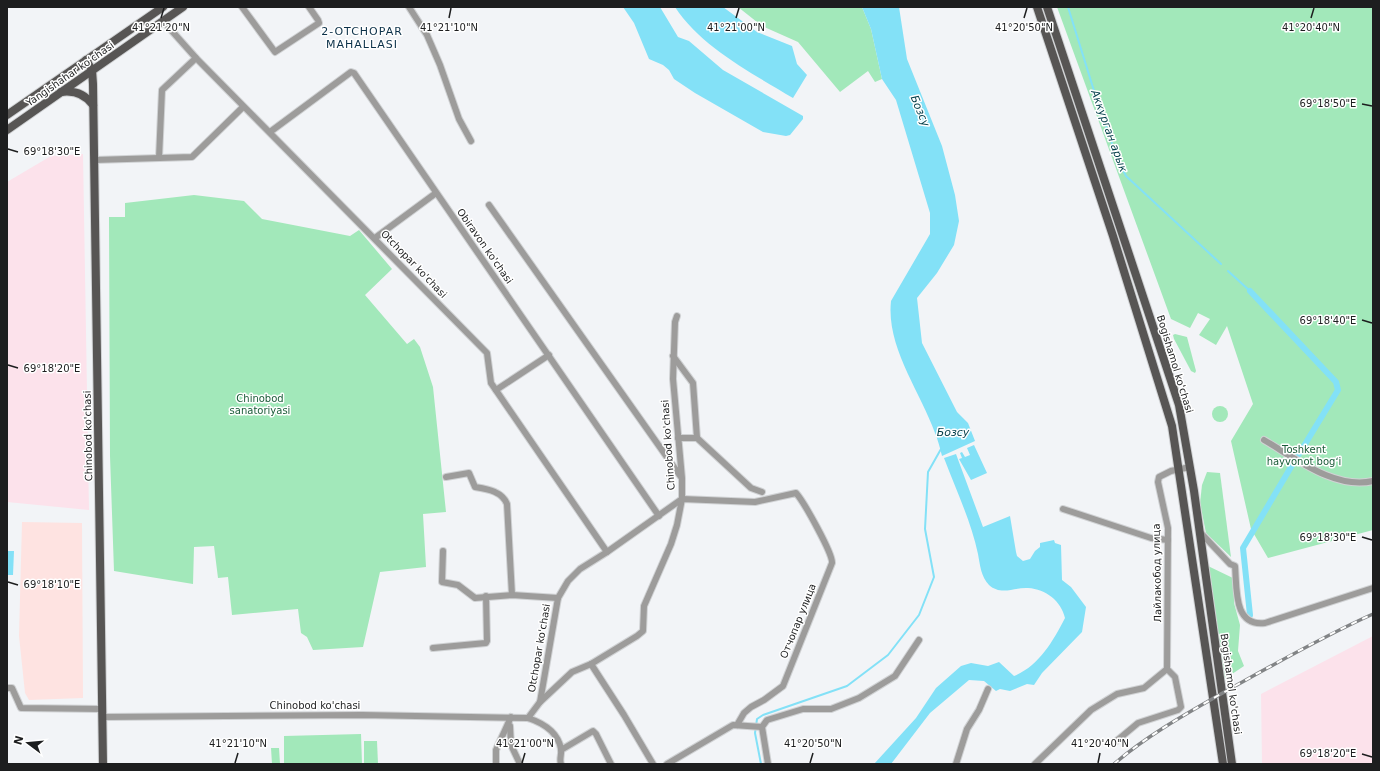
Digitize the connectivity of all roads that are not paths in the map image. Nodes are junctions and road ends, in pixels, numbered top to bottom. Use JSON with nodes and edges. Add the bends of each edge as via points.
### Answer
{"nodes":[{"id":1,"x":163,"y":7,"type":"edge"},
{"id":2,"x":183,"y":7,"type":"edge"},
{"id":3,"x":242,"y":7,"type":"edge"},
{"id":4,"x":309,"y":7,"type":"edge"},
{"id":5,"x":409,"y":7,"type":"edge"},
{"id":6,"x":1037,"y":7,"type":"edge"},
{"id":7,"x":1047,"y":7,"type":"edge"},
{"id":8,"x":163,"y":21,"type":"junction"},
{"id":9,"x":196,"y":58,"type":"junction"},
{"id":10,"x":86,"y":60,"type":"junction"},
{"id":11,"x":92,"y":70,"type":"junction"},
{"id":12,"x":60,"y":92,"type":"junction"},
{"id":13,"x":93,"y":105,"type":"junction"},
{"id":14,"x":243,"y":107,"type":"junction"},
{"id":15,"x":7,"y":115,"type":"edge"},
{"id":16,"x":7,"y":130,"type":"edge"},
{"id":17,"x":270,"y":132,"type":"junction"},
{"id":18,"x":1089,"y":132,"type":"junction"},
{"id":19,"x":1080,"y":135,"type":"junction"},
{"id":20,"x":471,"y":141,"type":"dead end"},
{"id":21,"x":159,"y":158,"type":"junction"},
{"id":22,"x":94,"y":160,"type":"junction"},
{"id":23,"x":436,"y":193,"type":"junction"},
{"id":24,"x":489,"y":205,"type":"dead end"},
{"id":25,"x":375,"y":238,"type":"junction"},
{"id":26,"x":677,"y":316,"type":"dead end"},
{"id":27,"x":549,"y":355,"type":"junction"},
{"id":28,"x":673,"y":356,"type":"junction"},
{"id":29,"x":496,"y":390,"type":"junction"},
{"id":30,"x":678,"y":438,"type":"junction"},
{"id":31,"x":697,"y":438,"type":"junction"},
{"id":32,"x":1264,"y":440,"type":"dead end"},
{"id":33,"x":1190,"y":467,"type":"junction"},
{"id":34,"x":1180,"y":468,"type":"junction"},
{"id":35,"x":446,"y":477,"type":"dead end"},
{"id":36,"x":682,"y":478,"type":"junction"},
{"id":37,"x":1373,"y":481,"type":"edge"},
{"id":38,"x":762,"y":492,"type":"dead end"},
{"id":39,"x":682,"y":499,"type":"junction"},
{"id":40,"x":1063,"y":509,"type":"dead end"},
{"id":41,"x":659,"y":516,"type":"junction"},
{"id":42,"x":1200,"y":532,"type":"junction"},
{"id":43,"x":1168,"y":540,"type":"junction"},
{"id":44,"x":443,"y":551,"type":"dead end"},
{"id":45,"x":607,"y":552,"type":"junction"},
{"id":46,"x":1373,"y":588,"type":"edge"},
{"id":47,"x":512,"y":595,"type":"junction"},
{"id":48,"x":486,"y":596,"type":"junction"},
{"id":49,"x":558,"y":598,"type":"junction"},
{"id":50,"x":919,"y":640,"type":"dead end"},
{"id":51,"x":433,"y":648,"type":"dead end"},
{"id":52,"x":591,"y":664,"type":"junction"},
{"id":53,"x":1167,"y":669,"type":"junction"},
{"id":54,"x":7,"y":688,"type":"edge"},
{"id":55,"x":988,"y":690,"type":"dead end"},
{"id":56,"x":540,"y":702,"type":"junction"},
{"id":57,"x":102,"y":713,"type":"junction"},
{"id":58,"x":511,"y":717,"type":"junction"},
{"id":59,"x":528,"y":718,"type":"junction"},
{"id":60,"x":737,"y":725,"type":"junction"},
{"id":61,"x":762,"y":727,"type":"junction"},
{"id":62,"x":1114,"y":743,"type":"dead end"},
{"id":63,"x":561,"y":750,"type":"junction"},
{"id":64,"x":103,"y":764,"type":"edge"},
{"id":65,"x":496,"y":764,"type":"edge"},
{"id":66,"x":520,"y":764,"type":"edge"},
{"id":67,"x":561,"y":764,"type":"edge"},
{"id":68,"x":611,"y":764,"type":"edge"},
{"id":69,"x":651,"y":764,"type":"edge"},
{"id":70,"x":667,"y":764,"type":"edge"},
{"id":71,"x":768,"y":764,"type":"edge"},
{"id":72,"x":956,"y":764,"type":"edge"},
{"id":73,"x":1035,"y":764,"type":"edge"},
{"id":74,"x":1223,"y":764,"type":"edge"},
{"id":75,"x":1232,"y":764,"type":"edge"}],
"edges":[{"from":1,"to":10,"type":"main road","name":"Yangishahar ko‘chasi"},
{"from":2,"to":8,"type":"main road","name":"Yangishahar ko‘chasi"},
{"from":3,"to":4,"type":"street","via":[[275,52],[319,23]]},
{"from":5,"to":20,"type":"street","via":[[438,59],[459,119]]},
{"from":6,"to":19,"type":"main road","name":"Bogishamol ko'chasi"},
{"from":7,"to":18,"type":"main road","name":"Bogishamol ko'chasi"},
{"from":8,"to":9,"type":"street","name":"Otchopar ko'chasi"},
{"from":8,"to":11,"type":"main road","name":"Yangishahar ko‘chasi"},
{"from":9,"to":14,"type":"street","name":"Otchopar ko'chasi"},
{"from":9,"to":21,"type":"street","via":[[162,90]]},
{"from":10,"to":11,"type":"main road","name":"Chinobod ko'chasi"},
{"from":10,"to":15,"type":"main road","name":"Yangishahar ko‘chasi"},
{"from":11,"to":12,"type":"main road","name":"Yangishahar ko‘chasi"},
{"from":11,"to":13,"type":"main road","name":"Chinobod ko'chasi"},
{"from":12,"to":13,"type":"main road","via":[[75,91]]},
{"from":12,"to":16,"type":"main road","name":"Yangishahar ko‘chasi"},
{"from":13,"to":22,"type":"main road","name":"Chinobod ko'chasi"},
{"from":14,"to":17,"type":"street","name":"Otchopar ko'chasi"},
{"from":14,"to":21,"type":"street","via":[[192,157]]},
{"from":17,"to":23,"type":"street","name":"Obiravon ko'chasi","via":[[351,72],[354,73]]},
{"from":17,"to":25,"type":"street","name":"Otchopar ko'chasi"},
{"from":18,"to":19,"type":"main road","via":[[1085,136]]},
{"from":18,"to":33,"type":"main road","name":"Bogishamol ko'chasi","via":[[1174,391]]},
{"from":19,"to":34,"type":"main road","name":"Bogishamol ko'chasi","via":[[1164,395]]},
{"from":21,"to":22,"type":"street"},
{"from":22,"to":57,"type":"main road","name":"Chinobod ko'chasi"},
{"from":23,"to":25,"type":"street"},
{"from":23,"to":27,"type":"street","name":"Obiravon ko'chasi"},
{"from":24,"to":36,"type":"street"},
{"from":25,"to":29,"type":"street","name":"Otchopar ko'chasi","via":[[487,353],[491,382]]},
{"from":26,"to":28,"type":"street","name":"Chinobod ko'chasi"},
{"from":27,"to":29,"type":"street"},
{"from":27,"to":41,"type":"street","name":"Obiravon ko'chasi"},
{"from":28,"to":30,"type":"street","name":"Chinobod ko'chasi"},
{"from":28,"to":31,"type":"street","via":[[693,383]]},
{"from":29,"to":45,"type":"street","name":"Otchopar ko'chasi"},
{"from":30,"to":31,"type":"street"},
{"from":30,"to":36,"type":"street","name":"Chinobod ko'chasi"},
{"from":31,"to":38,"type":"street","via":[[751,488]]},
{"from":32,"to":37,"type":"street","via":[[1333,480],[1364,484]]},
{"from":33,"to":34,"type":"street"},
{"from":33,"to":42,"type":"main road","name":"Bogishamol ko'chasi"},
{"from":34,"to":43,"type":"street","name":"Лайлакобод улица","via":[[1159,477],[1158,482],[1168,528]]},
{"from":34,"to":74,"type":"main road","name":"Bogishamol ko'chasi"},
{"from":35,"to":47,"type":"street","via":[[468,473],[475,487],[492,490],[505,499]]},
{"from":36,"to":39,"type":"street","name":"Chinobod ko'chasi"},
{"from":39,"to":41,"type":"street","name":"Otchopar ko'chasi"},
{"from":39,"to":52,"type":"street","name":"Chinobod ko'chasi","via":[[671,544],[644,606],[642,633]]},
{"from":39,"to":60,"type":"street","name":"Отчопар улица","via":[[755,502],[796,493],[831,553],[832,563],[783,686],[751,707]]},
{"from":40,"to":43,"type":"street","via":[[1151,538]]},
{"from":41,"to":45,"type":"street","name":"Otchopar ko'chasi"},
{"from":42,"to":46,"type":"street","via":[[1230,564],[1236,566],[1240,610],[1253,622],[1265,623]]},
{"from":42,"to":75,"type":"main road","name":"Bogishamol ko'chasi"},
{"from":43,"to":53,"type":"street","name":"Лайлакобод улица"},
{"from":44,"to":48,"type":"street","via":[[442,582],[458,585],[477,599]]},
{"from":45,"to":49,"type":"street","name":"Otchopar ko'chasi","via":[[580,569],[568,581]]},
{"from":47,"to":48,"type":"street"},
{"from":47,"to":49,"type":"street"},
{"from":48,"to":51,"type":"street","via":[[486,643]]},
{"from":49,"to":56,"type":"street","name":"Otchopar ko'chasi"},
{"from":50,"to":61,"type":"street","via":[[895,676],[859,698],[831,709],[803,709],[767,720]]},
{"from":52,"to":56,"type":"street","name":"Chinobod ko'chasi","via":[[572,672]]},
{"from":52,"to":69,"type":"street","via":[[624,715]]},
{"from":53,"to":62,"type":"street","via":[[1175,677],[1180,709],[1138,724]]},
{"from":53,"to":73,"type":"street","via":[[1144,688],[1117,694],[1090,710]]},
{"from":54,"to":57,"type":"street","via":[[12,688],[21,708]]},
{"from":55,"to":72,"type":"street","via":[[967,729]]},
{"from":56,"to":59,"type":"street","name":"Otchopar ko'chasi"},
{"from":57,"to":58,"type":"street","name":"Chinobod ko'chasi"},
{"from":57,"to":64,"type":"main road","name":"Chinobod ko'chasi"},
{"from":58,"to":59,"type":"street","name":"Chinobod ko'chasi"},
{"from":58,"to":65,"type":"street","via":[[496,750]]},
{"from":58,"to":66,"type":"street","via":[[510,746]]},
{"from":59,"to":63,"type":"street","via":[[541,722],[550,730],[558,740]]},
{"from":60,"to":61,"type":"street","name":"Отчопар улица"},
{"from":60,"to":70,"type":"street","name":"Отчопар улица"},
{"from":61,"to":71,"type":"street"},
{"from":63,"to":67,"type":"street"},
{"from":63,"to":68,"type":"street","via":[[593,731]]}]}
